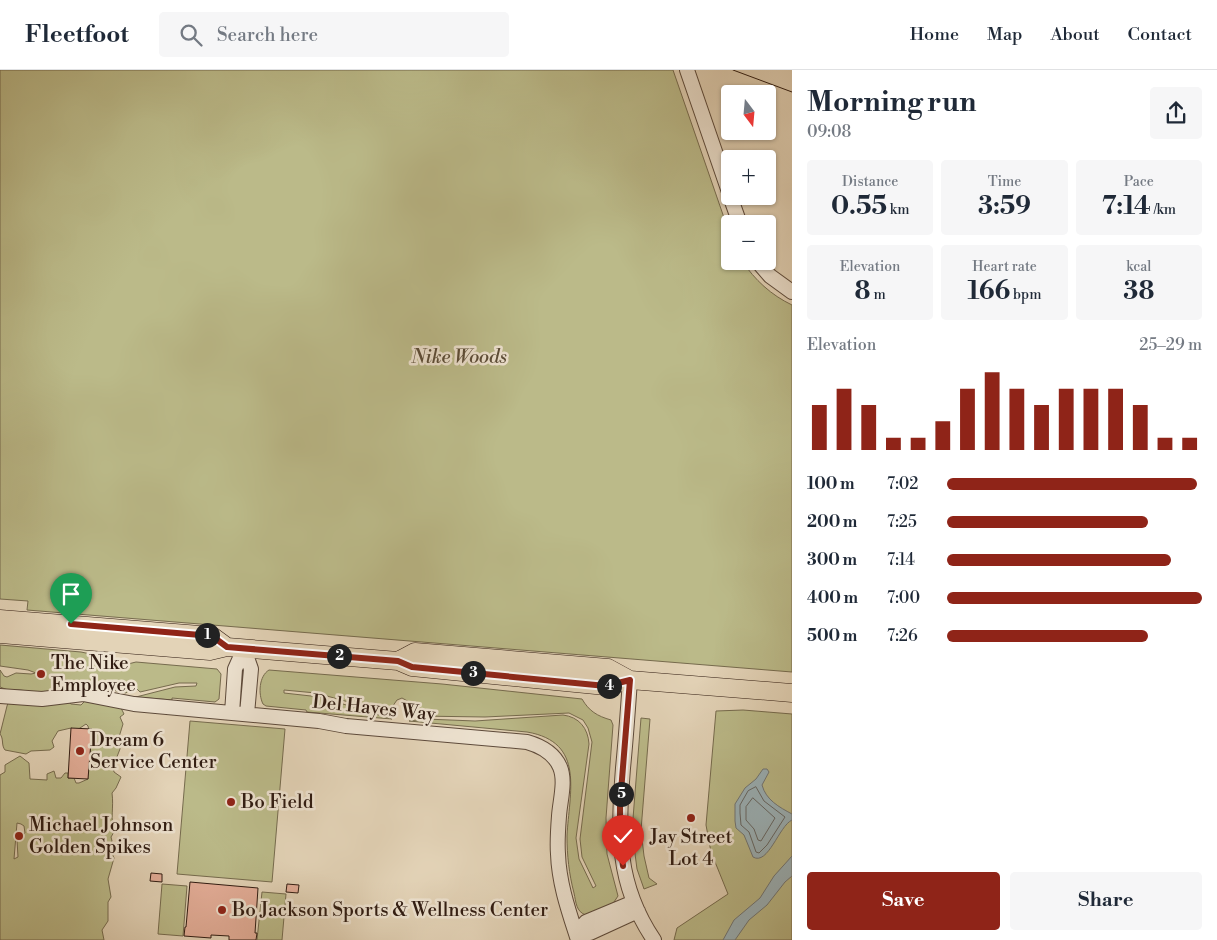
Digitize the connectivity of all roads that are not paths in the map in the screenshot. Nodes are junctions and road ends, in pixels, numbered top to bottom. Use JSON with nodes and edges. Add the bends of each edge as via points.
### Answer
{"nodes":[{"id":1,"x":687,"y":70,"type":"edge"},
{"id":2,"x":721,"y":170,"type":"edge"},
{"id":3,"x":765,"y":270,"type":"edge"},
{"id":4,"x":792,"y":292,"type":"edge"},
{"id":5,"x":0,"y":619,"type":"edge"},
{"id":6,"x":0,"y":634,"type":"edge"},
{"id":7,"x":236,"y":648,"type":"junction"},
{"id":8,"x":630,"y":680,"type":"junction"},
{"id":9,"x":792,"y":693,"type":"edge"},
{"id":10,"x":0,"y":696,"type":"edge"},
{"id":11,"x":232,"y":713,"type":"junction"},
{"id":12,"x":247,"y":714,"type":"junction"},
{"id":13,"x":636,"y":907,"type":"junction"},
{"id":14,"x":577,"y":936,"type":"edge"},
{"id":15,"x":654,"y":940,"type":"edge"}],
"edges":[{"from":1,"to":2,"type":"street"},
{"from":3,"to":4,"type":"street"},
{"from":5,"to":7,"type":"main road","via":[[212,636]]},
{"from":6,"to":7,"type":"main road","via":[[210,651]]},
{"from":7,"to":8,"type":"main road","via":[[398,661],[412,667],[606,686]]},
{"from":7,"to":11,"type":"street"},
{"from":7,"to":12,"type":"street","via":[[251,669]]},
{"from":8,"to":9,"type":"main road"},
{"from":8,"to":13,"type":"street","via":[[620,827],[623,866]]},
{"from":10,"to":11,"type":"street","name":"Del Hayes Way","via":[[42,698],[83,694],[118,702]]},
{"from":11,"to":12,"type":"street","name":"Del Hayes Way"},
{"from":12,"to":14,"type":"street","name":"Del Hayes Way","via":[[527,742],[544,748],[556,760],[562,775],[559,868]]},
{"from":13,"to":14,"type":"street","via":[[586,922]]},
{"from":13,"to":15,"type":"street"}]}
